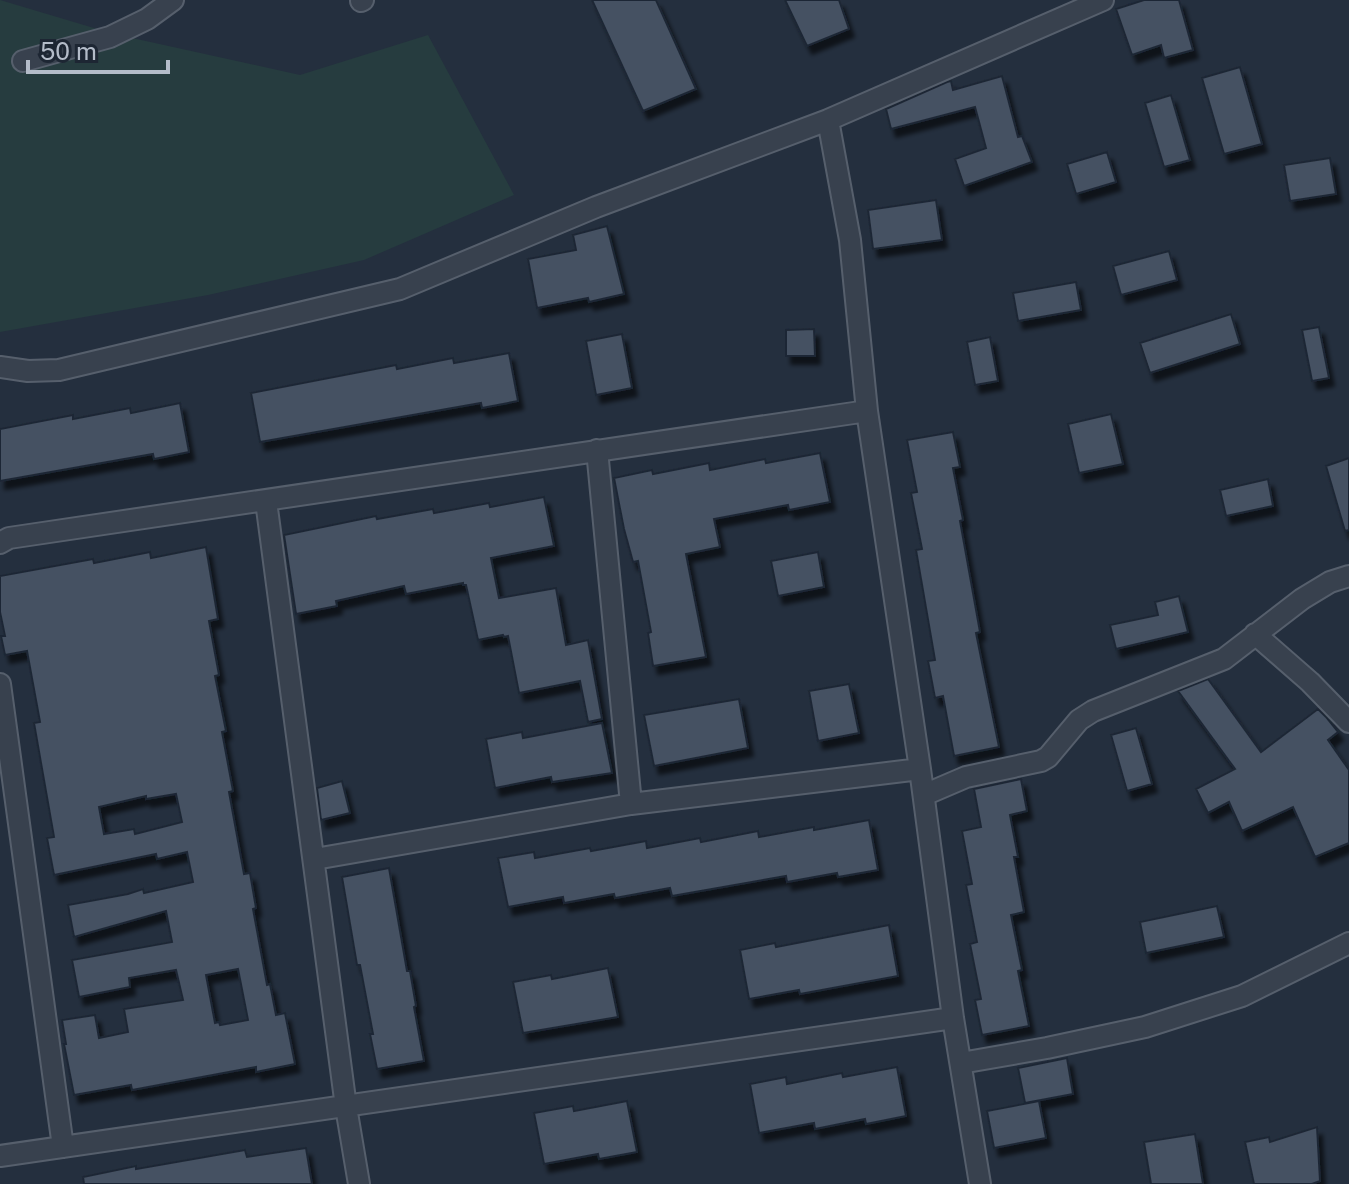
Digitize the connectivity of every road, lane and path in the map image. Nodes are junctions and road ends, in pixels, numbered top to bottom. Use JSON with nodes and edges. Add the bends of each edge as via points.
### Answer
{"nodes":[{"id":1,"x":173,"y":0,"type":"edge"},
{"id":2,"x":1103,"y":0,"type":"edge"},
{"id":3,"x":23,"y":61,"type":"dead end"},
{"id":4,"x":828,"y":120,"type":"junction"},
{"id":5,"x":0,"y":367,"type":"edge"},
{"id":6,"x":867,"y":411,"type":"junction"},
{"id":7,"x":597,"y":450,"type":"junction"},
{"id":8,"x":266,"y":501,"type":"junction"},
{"id":9,"x":0,"y":543,"type":"edge"},
{"id":10,"x":1349,"y":576,"type":"edge"},
{"id":11,"x":1255,"y":634,"type":"junction"},
{"id":12,"x":0,"y":684,"type":"edge"},
{"id":13,"x":1349,"y":722,"type":"edge"},
{"id":14,"x":920,"y":769,"type":"junction"},
{"id":15,"x":924,"y":795,"type":"junction"},
{"id":16,"x":631,"y":804,"type":"junction"},
{"id":17,"x":315,"y":859,"type":"junction"},
{"id":18,"x":1349,"y":943,"type":"edge"},
{"id":19,"x":953,"y":1018,"type":"junction"},
{"id":20,"x":961,"y":1063,"type":"junction"},
{"id":21,"x":346,"y":1107,"type":"junction"},
{"id":22,"x":63,"y":1147,"type":"junction"},
{"id":23,"x":0,"y":1156,"type":"edge"},
{"id":24,"x":359,"y":1184,"type":"edge"},
{"id":25,"x":980,"y":1184,"type":"edge"}],
"edges":[{"from":1,"to":3,"type":"street","via":[[110,37]]},
{"from":2,"to":4,"type":"street"},
{"from":4,"to":5,"type":"street","via":[[596,207],[400,289],[59,370]]},
{"from":4,"to":6,"type":"street","via":[[850,240]]},
{"from":6,"to":7,"type":"street"},
{"from":6,"to":14,"type":"street"},
{"from":7,"to":8,"type":"street"},
{"from":7,"to":16,"type":"street"},
{"from":8,"to":9,"type":"street"},
{"from":8,"to":17,"type":"street"},
{"from":10,"to":11,"type":"street","via":[[1302,599]]},
{"from":11,"to":13,"type":"street"},
{"from":11,"to":15,"type":"street","via":[[1224,659],[1093,711],[1041,761],[966,777]]},
{"from":12,"to":22,"type":"street"},
{"from":14,"to":15,"type":"street"},
{"from":14,"to":16,"type":"street"},
{"from":15,"to":19,"type":"street"},
{"from":16,"to":17,"type":"street"},
{"from":17,"to":21,"type":"street"},
{"from":18,"to":20,"type":"street","via":[[1242,996],[1145,1027]]},
{"from":19,"to":20,"type":"street"},
{"from":19,"to":21,"type":"street"},
{"from":20,"to":25,"type":"street"},
{"from":21,"to":22,"type":"street"},
{"from":21,"to":24,"type":"street"},
{"from":22,"to":23,"type":"street"}]}
